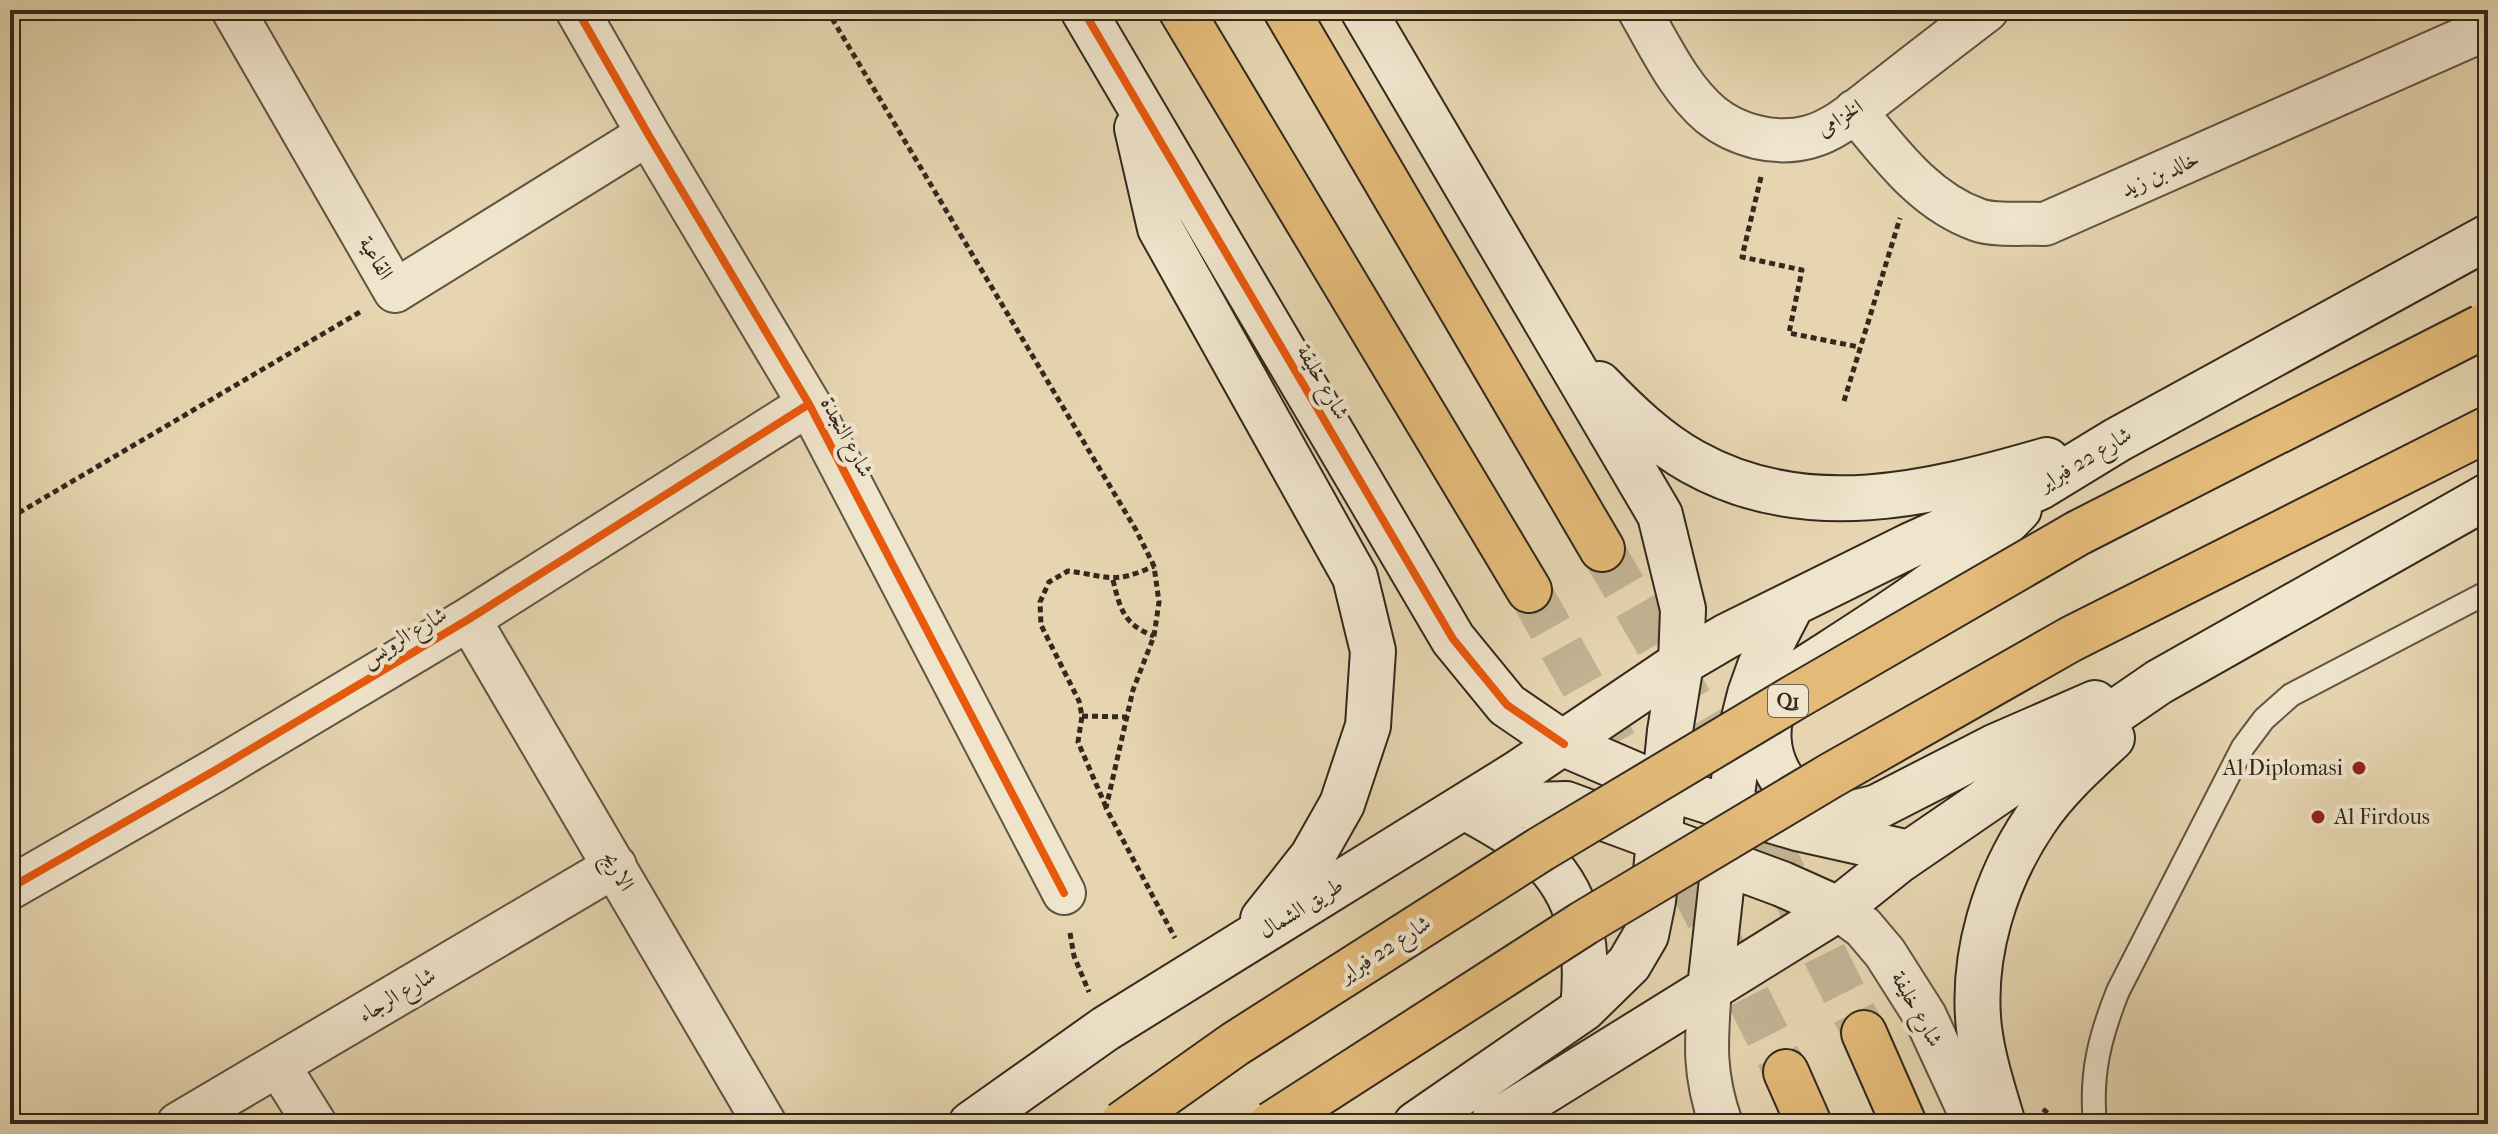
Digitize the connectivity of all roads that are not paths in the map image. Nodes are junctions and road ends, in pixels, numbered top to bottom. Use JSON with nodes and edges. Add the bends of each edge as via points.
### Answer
{"nodes":[{"id":1,"x":233,"y":10,"type":"edge"},
{"id":2,"x":577,"y":10,"type":"edge"},
{"id":3,"x":1083,"y":10,"type":"edge"},
{"id":4,"x":1181,"y":10,"type":"edge"},
{"id":5,"x":1286,"y":10,"type":"edge"},
{"id":6,"x":1363,"y":10,"type":"edge"},
{"id":7,"x":1639,"y":10,"type":"edge"},
{"id":8,"x":1987,"y":10,"type":"edge"},
{"id":9,"x":2488,"y":28,"type":"edge"},
{"id":10,"x":1127,"y":87,"type":"junction"},
{"id":11,"x":1855,"y":111,"type":"junction"},
{"id":12,"x":648,"y":134,"type":"junction"},
{"id":13,"x":2488,"y":237,"type":"edge"},
{"id":14,"x":2482,"y":327,"type":"dead end"},
{"id":15,"x":1553,"y":337,"type":"junction"},
{"id":16,"x":809,"y":404,"type":"junction"},
{"id":17,"x":2488,"y":429,"type":"edge"},
{"id":18,"x":2117,"y":440,"type":"junction"},
{"id":19,"x":2040,"y":487,"type":"junction"},
{"id":20,"x":2488,"y":496,"type":"edge"},
{"id":21,"x":1602,"y":549,"type":"tunnel mouth"},
{"id":22,"x":1529,"y":590,"type":"tunnel mouth"},
{"id":23,"x":2488,"y":592,"type":"edge"},
{"id":24,"x":1791,"y":606,"type":"junction"},
{"id":25,"x":469,"y":619,"type":"junction"},
{"id":26,"x":2239,"y":638,"type":"junction"},
{"id":27,"x":1681,"y":663,"type":"junction"},
{"id":28,"x":2159,"y":682,"type":"junction"},
{"id":29,"x":1564,"y":744,"type":"junction"},
{"id":30,"x":1664,"y":787,"type":"junction"},
{"id":31,"x":1465,"y":807,"type":"junction"},
{"id":32,"x":1730,"y":808,"type":"junction"},
{"id":33,"x":1659,"y":840,"type":"junction"},
{"id":34,"x":1909,"y":853,"type":"junction"},
{"id":35,"x":1725,"y":865,"type":"junction"},
{"id":36,"x":615,"y":866,"type":"junction"},
{"id":37,"x":10,"y":888,"type":"edge"},
{"id":38,"x":1064,"y":893,"type":"road end"},
{"id":39,"x":1838,"y":909,"type":"junction"},
{"id":40,"x":1243,"y":943,"type":"junction"},
{"id":41,"x":1710,"y":988,"type":"junction"},
{"id":42,"x":1583,"y":1009,"type":"junction"},
{"id":43,"x":1864,"y":1033,"type":"tunnel mouth"},
{"id":44,"x":278,"y":1065,"type":"junction"},
{"id":45,"x":1786,"y":1072,"type":"tunnel mouth"},
{"id":46,"x":178,"y":1124,"type":"edge"},
{"id":47,"x":315,"y":1124,"type":"edge"},
{"id":48,"x":765,"y":1124,"type":"edge"},
{"id":49,"x":971,"y":1124,"type":"edge"},
{"id":50,"x":1122,"y":1124,"type":"edge"},
{"id":51,"x":1272,"y":1124,"type":"edge"},
{"id":52,"x":1416,"y":1124,"type":"edge"},
{"id":53,"x":1492,"y":1124,"type":"edge"},
{"id":54,"x":1721,"y":1124,"type":"edge"},
{"id":55,"x":1809,"y":1124,"type":"edge"},
{"id":56,"x":1904,"y":1124,"type":"edge"},
{"id":57,"x":1975,"y":1124,"type":"edge"},
{"id":58,"x":2003,"y":1124,"type":"edge"},
{"id":59,"x":2095,"y":1124,"type":"edge"}],
"edges":[{"from":1,"to":12,"type":"street","name":"القاعية","via":[[395,291]]},
{"from":2,"to":12,"type":"street","name":"شارع النجدة"},
{"from":3,"to":10,"type":"main road","name":"شارع خليفة"},
{"from":4,"to":22,"type":"main road"},
{"from":5,"to":21,"type":"main road"},
{"from":6,"to":15,"type":"main road"},
{"from":7,"to":11,"type":"street","name":"الخزامى","via":[[1682,83],[1712,116],[1730,127],[1751,136],[1791,140],[1811,137]]},
{"from":8,"to":11,"type":"street","name":"الخزامى"},
{"from":9,"to":11,"type":"street","name":"خالد بن زيد","via":[[2045,224],[1980,221],[1941,201],[1913,179]]},
{"from":10,"to":29,"type":"main road","name":"شارع خليفة","via":[[1453,639],[1507,705]]},
{"from":10,"to":40,"type":"main road","via":[[1160,228],[1355,577],[1373,651],[1368,726],[1342,804],[1312,857]]},
{"from":12,"to":16,"type":"street","name":"شارع النجدة"},
{"from":13,"to":18,"type":"main road","name":"شارع 22 فبراير"},
{"from":14,"to":50,"type":"main road","name":"شارع 22 فبراير","number":"Q1","bridge":true,"via":[[2078,533],[1795,697],[1541,849],[1235,1044]]},
{"from":15,"to":18,"type":"main road","via":[[1616,402],[1670,447],[1739,483],[1782,495],[1886,497],[2003,473]]},
{"from":15,"to":27,"type":"main road","via":[[1660,515],[1683,609]]},
{"from":16,"to":25,"type":"street","name":"شارع الرويس"},
{"from":16,"to":38,"type":"street","name":"شارع النجدة"},
{"from":17,"to":51,"type":"main road","bridge":true,"via":[[2071,639],[1830,776],[1584,923]]},
{"from":18,"to":19,"type":"main road","name":"شارع 22 فبراير"},
{"from":19,"to":24,"type":"main road","name":"شارع 22 فبراير"},
{"from":19,"to":28,"type":"main road","via":[[1962,563],[1787,684],[1769,721],[1772,763],[1782,782],[1815,807],[1856,813],[2042,725]]},
{"from":20,"to":26,"type":"main road"},
{"from":23,"to":59,"type":"lane","via":[[2291,695],[2243,747],[2103,1027],[2095,1065]]},
{"from":24,"to":27,"type":"main road","name":"شارع 22 فبراير"},
{"from":24,"to":32,"type":"main road","via":[[1750,694]]},
{"from":25,"to":36,"type":"street","name":"الاريج"},
{"from":25,"to":37,"type":"street","name":"شارع الرويس"},
{"from":26,"to":28,"type":"main road"},
{"from":26,"to":58,"type":"main road","via":[[2148,704],[2077,771],[2037,818],[2013,859],[1990,913],[1978,971],[1979,1028]]},
{"from":27,"to":29,"type":"main road","name":"شارع 22 فبراير"},
{"from":27,"to":30,"type":"main road"},
{"from":28,"to":34,"type":"main road"},
{"from":29,"to":30,"type":"main road"},
{"from":29,"to":31,"type":"main road","name":"شارع 22 فبراير"},
{"from":30,"to":32,"type":"main road"},
{"from":30,"to":33,"type":"main road"},
{"from":31,"to":33,"type":"main road","name":"طريق الشمال","via":[[1566,804]]},
{"from":31,"to":40,"type":"main road","name":"طريق الشمال"},
{"from":31,"to":42,"type":"main road","via":[[1532,848],[1559,875],[1584,944]]},
{"from":32,"to":34,"type":"main road"},
{"from":32,"to":35,"type":"main road"},
{"from":33,"to":35,"type":"main road","name":"طريق الشمال"},
{"from":33,"to":42,"type":"main road","via":[[1646,935],[1629,964]]},
{"from":34,"to":39,"type":"main road"},
{"from":35,"to":39,"type":"main road","name":"طريق الشمال"},
{"from":35,"to":41,"type":"main road"},
{"from":36,"to":44,"type":"street","name":"شارع الرجاء"},
{"from":36,"to":48,"type":"street","name":"الاريج"},
{"from":39,"to":41,"type":"main road"},
{"from":39,"to":57,"type":"street","name":"شارع خليفة","via":[[1885,953],[1925,1016]]},
{"from":40,"to":49,"type":"main road","name":"طريق الشمال","via":[[1105,1029]]},
{"from":41,"to":53,"type":"main road"},
{"from":41,"to":54,"type":"street","via":[[1705,1050]]},
{"from":42,"to":52,"type":"main road"},
{"from":43,"to":56,"type":"main road"},
{"from":44,"to":46,"type":"street","name":"شارع الرجاء"},
{"from":44,"to":47,"type":"street"},
{"from":45,"to":55,"type":"main road"}]}
